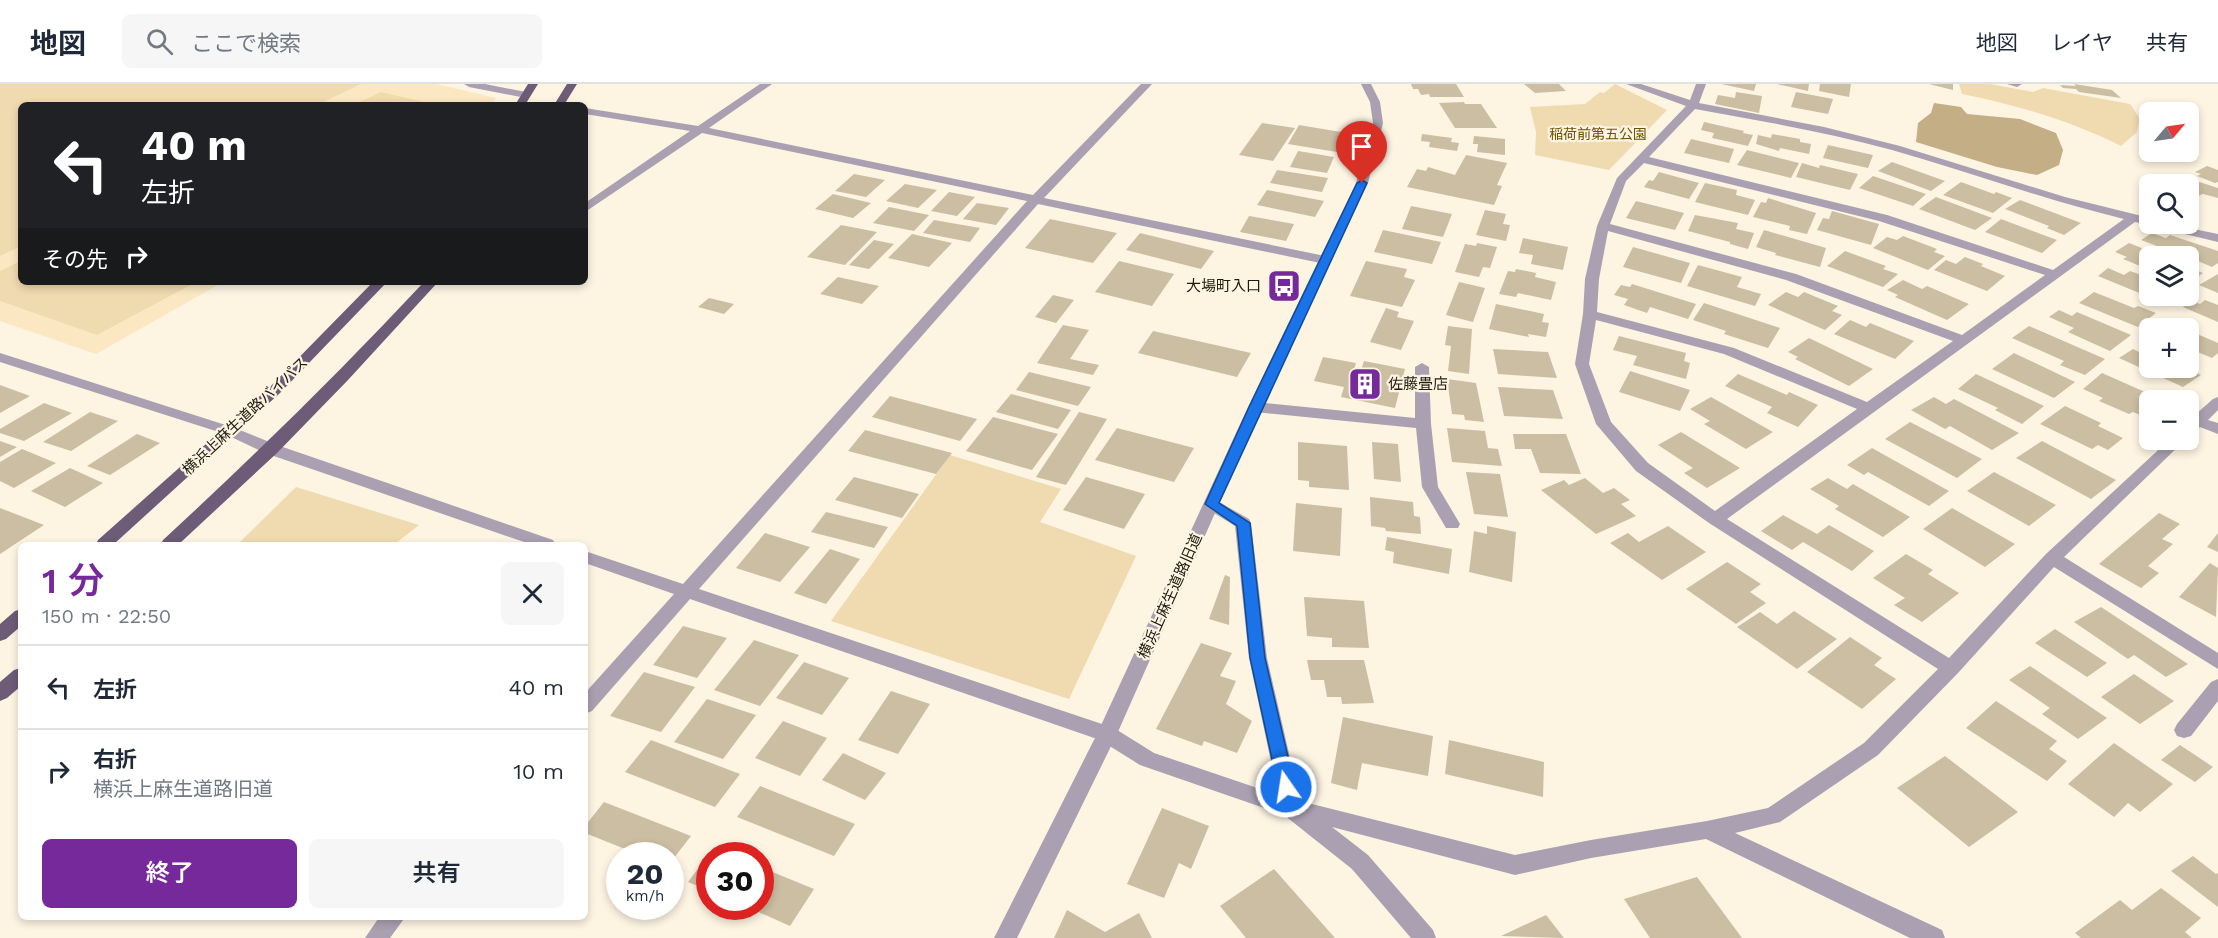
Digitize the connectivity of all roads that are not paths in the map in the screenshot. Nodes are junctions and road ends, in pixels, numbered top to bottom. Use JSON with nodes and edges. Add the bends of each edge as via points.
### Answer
{"nodes":[{"id":1,"x":469,"y":84,"type":"edge"},
{"id":2,"x":533,"y":84,"type":"edge"},
{"id":3,"x":572,"y":84,"type":"edge"},
{"id":4,"x":768,"y":84,"type":"edge"},
{"id":5,"x":1148,"y":84,"type":"edge"},
{"id":6,"x":1366,"y":84,"type":"edge"},
{"id":7,"x":1631,"y":84,"type":"edge"},
{"id":8,"x":1701,"y":84,"type":"edge"},
{"id":9,"x":2012,"y":84,"type":"edge"},
{"id":10,"x":2017,"y":84,"type":"edge"},
{"id":11,"x":526,"y":94,"type":"junction"},
{"id":12,"x":522,"y":102,"type":"edge"},
{"id":13,"x":561,"y":102,"type":"edge"},
{"id":14,"x":1693,"y":105,"type":"junction"},
{"id":15,"x":588,"y":111,"type":"edge"},
{"id":16,"x":702,"y":130,"type":"junction"},
{"id":17,"x":1643,"y":159,"type":"junction"},
{"id":18,"x":1035,"y":201,"type":"junction"},
{"id":19,"x":588,"y":206,"type":"edge"},
{"id":20,"x":2133,"y":219,"type":"junction"},
{"id":21,"x":2139,"y":220,"type":"edge"},
{"id":22,"x":1602,"y":226,"type":"junction"},
{"id":23,"x":2199,"y":234,"type":"edge"},
{"id":24,"x":2218,"y":238,"type":"edge"},
{"id":25,"x":1325,"y":260,"type":"junction"},
{"id":26,"x":2053,"y":274,"type":"junction"},
{"id":27,"x":377,"y":285,"type":"edge"},
{"id":28,"x":427,"y":285,"type":"edge"},
{"id":29,"x":1590,"y":314,"type":"junction"},
{"id":30,"x":1963,"y":340,"type":"junction"},
{"id":31,"x":0,"y":357,"type":"edge"},
{"id":32,"x":1422,"y":367,"type":"dead end"},
{"id":33,"x":2218,"y":402,"type":"edge"},
{"id":34,"x":1255,"y":407,"type":"junction"},
{"id":35,"x":1870,"y":409,"type":"junction"},
{"id":36,"x":2199,"y":419,"type":"edge"},
{"id":37,"x":1423,"y":424,"type":"junction"},
{"id":38,"x":2199,"y":426,"type":"edge"},
{"id":39,"x":2218,"y":429,"type":"edge"},
{"id":40,"x":230,"y":431,"type":"junction"},
{"id":41,"x":271,"y":449,"type":"junction"},
{"id":42,"x":2167,"y":450,"type":"edge"},
{"id":43,"x":1212,"y":504,"type":"junction"},
{"id":44,"x":1715,"y":519,"type":"junction"},
{"id":45,"x":1452,"y":524,"type":"dead end"},
{"id":46,"x":107,"y":542,"type":"edge"},
{"id":47,"x":171,"y":542,"type":"edge"},
{"id":48,"x":541,"y":542,"type":"edge"},
{"id":49,"x":2052,"y":558,"type":"junction"},
{"id":50,"x":588,"y":559,"type":"edge"},
{"id":51,"x":687,"y":592,"type":"junction"},
{"id":52,"x":18,"y":619,"type":"edge"},
{"id":53,"x":0,"y":634,"type":"edge"},
{"id":54,"x":2218,"y":662,"type":"edge"},
{"id":55,"x":1951,"y":668,"type":"junction"},
{"id":56,"x":18,"y":678,"type":"edge"},
{"id":57,"x":2218,"y":687,"type":"edge"},
{"id":58,"x":0,"y":693,"type":"edge"},
{"id":59,"x":588,"y":703,"type":"edge"},
{"id":60,"x":2184,"y":730,"type":"dead end"},
{"id":61,"x":1107,"y":734,"type":"junction"},
{"id":62,"x":1291,"y":808,"type":"junction"},
{"id":63,"x":1707,"y":830,"type":"junction"},
{"id":64,"x":392,"y":920,"type":"edge"},
{"id":65,"x":376,"y":938,"type":"edge"},
{"id":66,"x":1005,"y":938,"type":"edge"},
{"id":67,"x":1425,"y":938,"type":"edge"},
{"id":68,"x":1934,"y":938,"type":"edge"}],
"edges":[{"from":1,"to":11,"type":"street"},
{"from":2,"to":11,"type":"main road"},
{"from":3,"to":13,"type":"main road"},
{"from":4,"to":16,"type":"street"},
{"from":5,"to":18,"type":"street"},
{"from":6,"to":25,"type":"street","name":"横浜上麻生道路旧道","via":[[1375,102],[1378,123],[1362,183]]},
{"from":7,"to":14,"type":"street"},
{"from":8,"to":14,"type":"street"},
{"from":9,"to":10,"type":"street"},
{"from":11,"to":12,"type":"main road"},
{"from":14,"to":17,"type":"street"},
{"from":14,"to":20,"type":"street","via":[[1896,148]]},
{"from":15,"to":16,"type":"street"},
{"from":16,"to":18,"type":"street"},
{"from":16,"to":19,"type":"street"},
{"from":17,"to":22,"type":"street","via":[[1621,180]]},
{"from":17,"to":26,"type":"street","via":[[1882,218]]},
{"from":18,"to":25,"type":"street"},
{"from":18,"to":51,"type":"street"},
{"from":20,"to":21,"type":"street"},
{"from":20,"to":26,"type":"street"},
{"from":22,"to":29,"type":"street"},
{"from":22,"to":30,"type":"street","via":[[1791,277]]},
{"from":23,"to":24,"type":"street"},
{"from":25,"to":34,"type":"street","name":"横浜上麻生道路旧道"},
{"from":26,"to":30,"type":"street"},
{"from":27,"to":40,"type":"main road","name":"横浜上麻生道路バイパス"},
{"from":28,"to":41,"type":"main road"},
{"from":29,"to":35,"type":"street","via":[[1729,351]]},
{"from":29,"to":44,"type":"street","via":[[1582,364],[1604,424],[1642,467]]},
{"from":30,"to":35,"type":"street"},
{"from":31,"to":40,"type":"street"},
{"from":32,"to":37,"type":"street"},
{"from":33,"to":36,"type":"street"},
{"from":34,"to":37,"type":"street"},
{"from":34,"to":43,"type":"street","name":"横浜上麻生道路旧道"},
{"from":35,"to":44,"type":"street"},
{"from":37,"to":45,"type":"street","via":[[1430,487]]},
{"from":38,"to":39,"type":"street"},
{"from":40,"to":41,"type":"street"},
{"from":40,"to":46,"type":"main road","name":"横浜上麻生道路バイパス"},
{"from":41,"to":47,"type":"main road"},
{"from":41,"to":48,"type":"street"},
{"from":42,"to":49,"type":"street"},
{"from":43,"to":61,"type":"street","name":"横浜上麻生道路旧道"},
{"from":43,"to":62,"type":"street","via":[[1244,523],[1258,658]]},
{"from":44,"to":55,"type":"street"},
{"from":49,"to":54,"type":"street"},
{"from":49,"to":55,"type":"street"},
{"from":50,"to":51,"type":"street"},
{"from":51,"to":59,"type":"street"},
{"from":51,"to":61,"type":"street"},
{"from":52,"to":53,"type":"main road"},
{"from":55,"to":63,"type":"street","via":[[1871,749],[1773,816]]},
{"from":56,"to":58,"type":"main road"},
{"from":57,"to":60,"type":"street"},
{"from":61,"to":62,"type":"street","via":[[1147,759]]},
{"from":61,"to":66,"type":"street","name":"横浜上麻生道路旧道"},
{"from":62,"to":63,"type":"street","via":[[1515,866]]},
{"from":62,"to":67,"type":"street","via":[[1360,862]]},
{"from":63,"to":68,"type":"street"},
{"from":64,"to":65,"type":"street"}]}
